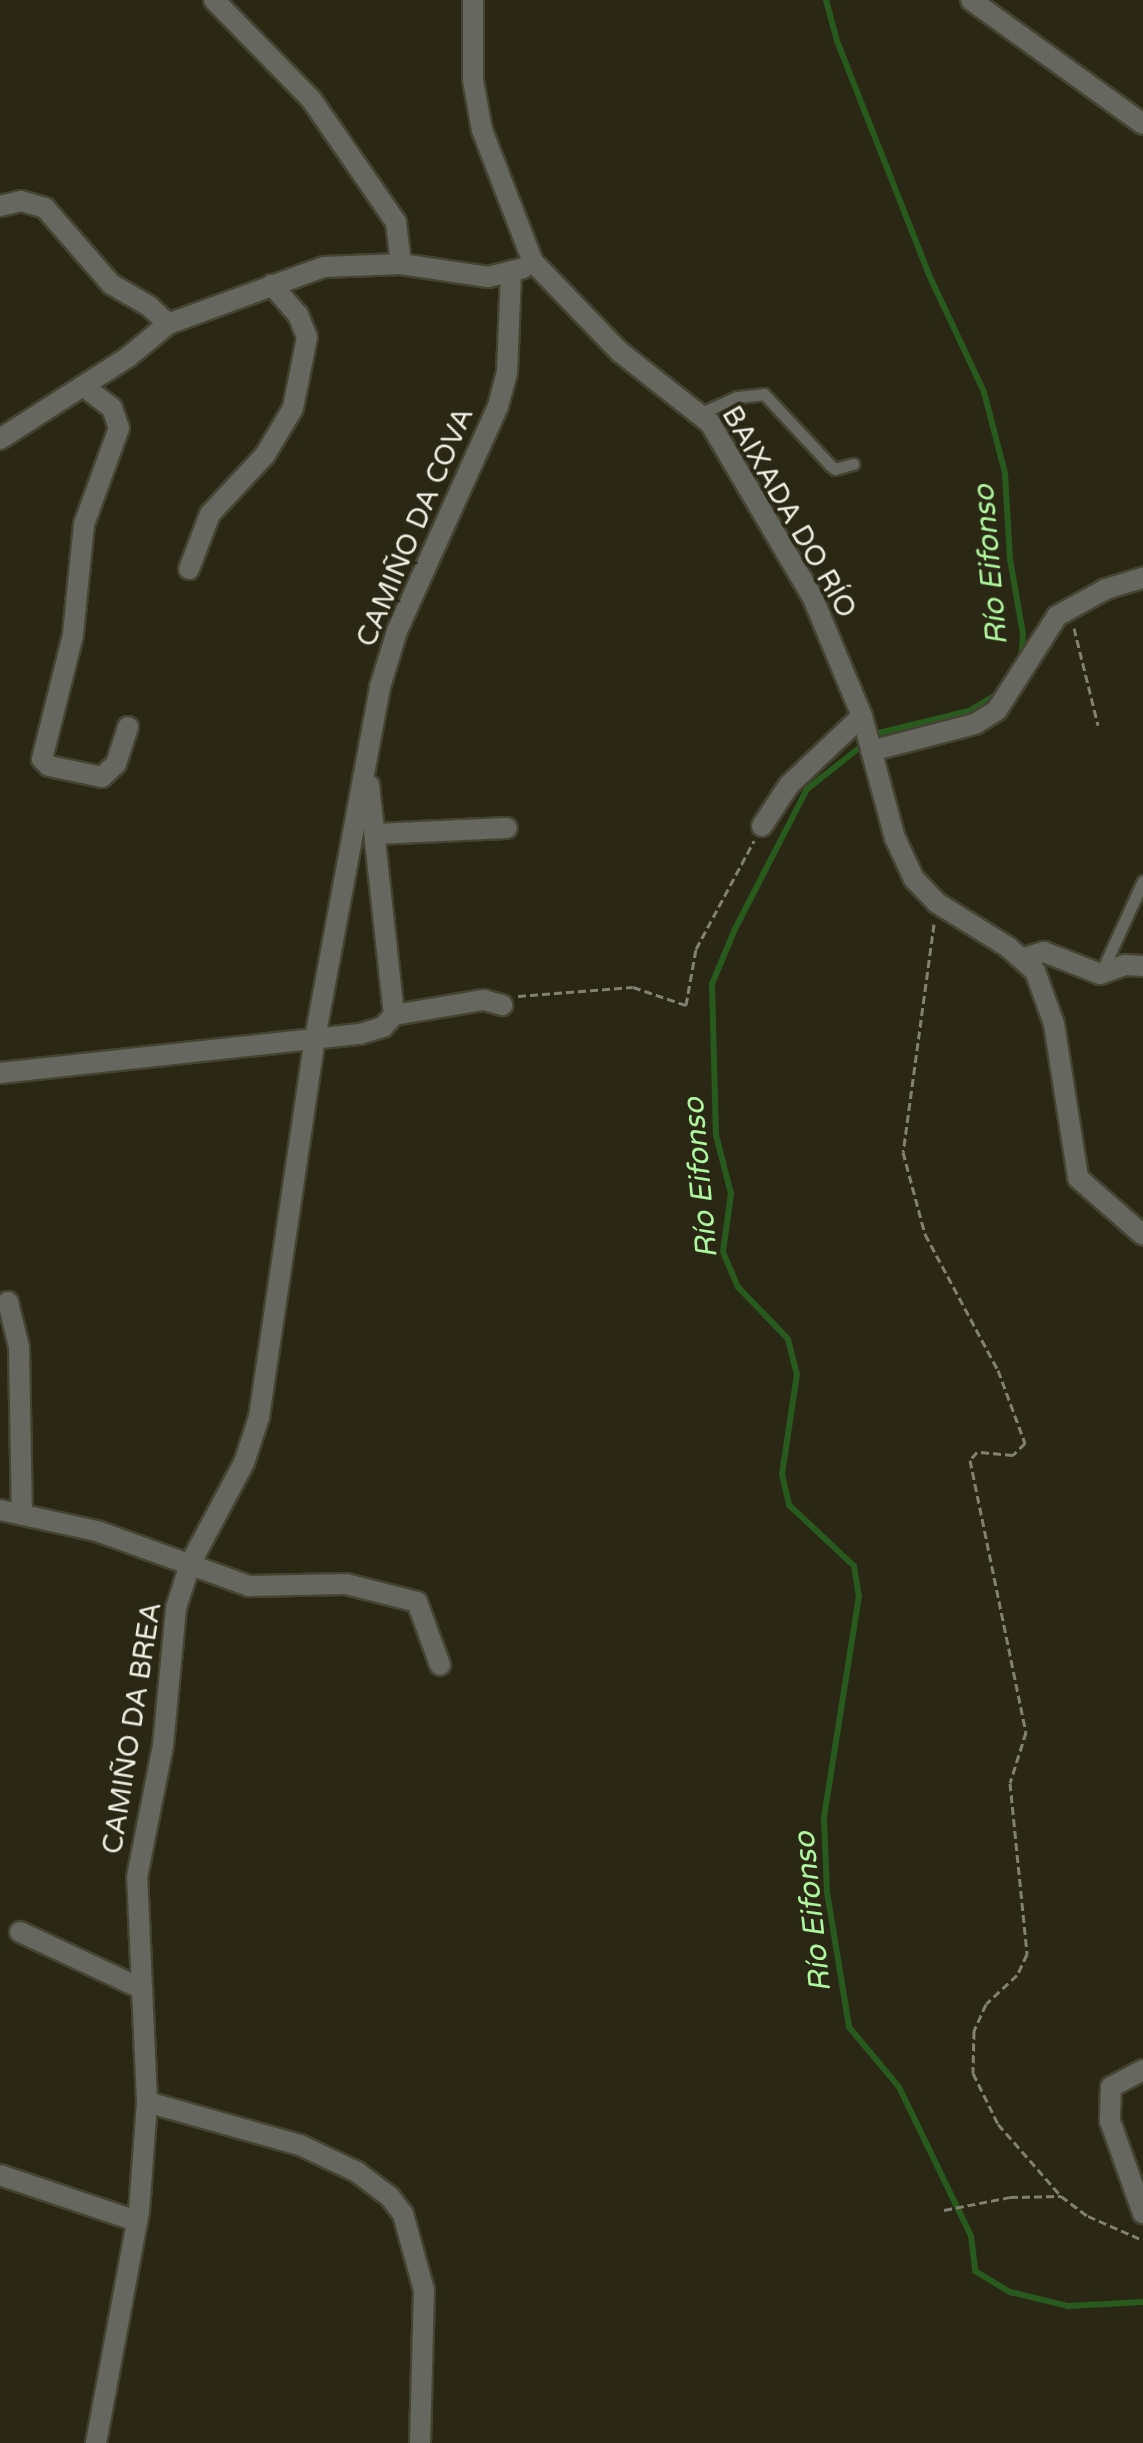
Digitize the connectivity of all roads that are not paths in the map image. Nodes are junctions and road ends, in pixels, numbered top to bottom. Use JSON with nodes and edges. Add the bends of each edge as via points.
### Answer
{"nodes":[{"id":1,"x":214,"y":0,"type":"edge"},
{"id":2,"x":473,"y":0,"type":"edge"},
{"id":3,"x":971,"y":0,"type":"edge"},
{"id":4,"x":1143,"y":124,"type":"edge"},
{"id":5,"x":0,"y":206,"type":"edge"},
{"id":6,"x":533,"y":262,"type":"junction"},
{"id":7,"x":401,"y":264,"type":"junction"},
{"id":8,"x":511,"y":274,"type":"junction"},
{"id":9,"x":272,"y":285,"type":"junction"},
{"id":10,"x":168,"y":324,"type":"junction"},
{"id":11,"x":83,"y":386,"type":"junction"},
{"id":12,"x":701,"y":413,"type":"junction"},
{"id":13,"x":0,"y":439,"type":"edge"},
{"id":14,"x":853,"y":464,"type":"dead end"},
{"id":15,"x":189,"y":569,"type":"dead end"},
{"id":16,"x":1143,"y":578,"type":"edge"},
{"id":17,"x":862,"y":716,"type":"junction"},
{"id":18,"x":128,"y":727,"type":"dead end"},
{"id":19,"x":870,"y":747,"type":"junction"},
{"id":20,"x":366,"y":772,"type":"junction"},
{"id":21,"x":762,"y":826,"type":"road end"},
{"id":22,"x":507,"y":828,"type":"dead end"},
{"id":23,"x":375,"y":834,"type":"junction"},
{"id":24,"x":1143,"y":881,"type":"edge"},
{"id":25,"x":1024,"y":958,"type":"junction"},
{"id":26,"x":1143,"y":966,"type":"edge"},
{"id":27,"x":1100,"y":974,"type":"junction"},
{"id":28,"x":502,"y":1005,"type":"road end"},
{"id":29,"x":394,"y":1015,"type":"junction"},
{"id":30,"x":315,"y":1038,"type":"junction"},
{"id":31,"x":0,"y":1073,"type":"edge"},
{"id":32,"x":1143,"y":1235,"type":"edge"},
{"id":33,"x":8,"y":1302,"type":"dead end"},
{"id":34,"x":0,"y":1510,"type":"edge"},
{"id":35,"x":22,"y":1515,"type":"junction"},
{"id":36,"x":190,"y":1564,"type":"junction"},
{"id":37,"x":440,"y":1665,"type":"dead end"},
{"id":38,"x":20,"y":1932,"type":"dead end"},
{"id":39,"x":142,"y":1989,"type":"junction"},
{"id":40,"x":1143,"y":2070,"type":"edge"},
{"id":41,"x":147,"y":2102,"type":"junction"},
{"id":42,"x":0,"y":2175,"type":"edge"},
{"id":43,"x":1143,"y":2213,"type":"edge"},
{"id":44,"x":137,"y":2221,"type":"junction"},
{"id":45,"x":96,"y":2443,"type":"edge"},
{"id":46,"x":420,"y":2443,"type":"edge"}],
"edges":[{"from":1,"to":7,"type":"street","via":[[311,99],[396,222]]},
{"from":2,"to":6,"type":"street","via":[[473,80],[482,130]]},
{"from":3,"to":4,"type":"street"},
{"from":5,"to":10,"type":"street","via":[[21,201],[45,208],[111,284]]},
{"from":6,"to":8,"type":"street"},
{"from":6,"to":12,"type":"street","name":"BAIXADA DO RÍO","via":[[620,352]]},
{"from":7,"to":8,"type":"street","via":[[471,276]]},
{"from":7,"to":9,"type":"street","via":[[324,267]]},
{"from":8,"to":20,"type":"street","name":"CAMIÑO DA COVA","via":[[507,373],[501,395],[387,660]]},
{"from":9,"to":10,"type":"street"},
{"from":9,"to":15,"type":"street","via":[[298,315],[307,337],[293,408],[265,455],[210,514]]},
{"from":10,"to":11,"type":"street"},
{"from":11,"to":13,"type":"street"},
{"from":11,"to":18,"type":"street","via":[[112,408],[119,428],[84,524],[73,635],[42,759],[49,766],[102,777],[116,764]]},
{"from":12,"to":14,"type":"lane","via":[[737,397],[764,394],[835,469]]},
{"from":12,"to":17,"type":"street","name":"BAIXADA DO RÍO","via":[[812,596]]},
{"from":16,"to":19,"type":"street","via":[[1106,589],[1070,609],[1045,632],[997,710],[975,724]]},
{"from":17,"to":19,"type":"street","name":"BAIXADA DO RÍO"},
{"from":17,"to":21,"type":"street","via":[[789,785]]},
{"from":19,"to":25,"type":"street","name":"BAIXADA DO RÍO","via":[[895,838],[914,879],[937,903]]},
{"from":20,"to":23,"type":"street"},
{"from":20,"to":30,"type":"street","name":"CAMIÑO DA COVA"},
{"from":22,"to":23,"type":"street"},
{"from":23,"to":29,"type":"street"},
{"from":24,"to":27,"type":"lane"},
{"from":25,"to":27,"type":"street","via":[[1044,952]]},
{"from":25,"to":32,"type":"street","via":[[1046,993],[1054,1024],[1078,1178]]},
{"from":26,"to":27,"type":"street","via":[[1125,965]]},
{"from":28,"to":29,"type":"street","via":[[484,1000]]},
{"from":29,"to":30,"type":"street","via":[[383,1027]]},
{"from":30,"to":31,"type":"street"},
{"from":30,"to":36,"type":"street","name":"CAMIÑO DA BREA","via":[[259,1417],[244,1463]]},
{"from":33,"to":35,"type":"street","via":[[19,1347]]},
{"from":34,"to":35,"type":"street"},
{"from":35,"to":36,"type":"street","via":[[97,1531]]},
{"from":36,"to":37,"type":"street","via":[[249,1586],[346,1584],[417,1602]]},
{"from":36,"to":39,"type":"street","name":"CAMIÑO DA BREA","via":[[176,1608],[163,1746],[137,1877]]},
{"from":38,"to":39,"type":"street"},
{"from":39,"to":41,"type":"street","name":"CAMIÑO DA BREA"},
{"from":40,"to":43,"type":"street","via":[[1111,2087],[1110,2121]]},
{"from":41,"to":44,"type":"street","name":"CAMIÑO DA BREA"},
{"from":41,"to":46,"type":"street","via":[[300,2145],[357,2172],[397,2205],[424,2290]]},
{"from":42,"to":44,"type":"street"},
{"from":44,"to":45,"type":"street","name":"CAMIÑO DA BREA"}]}
